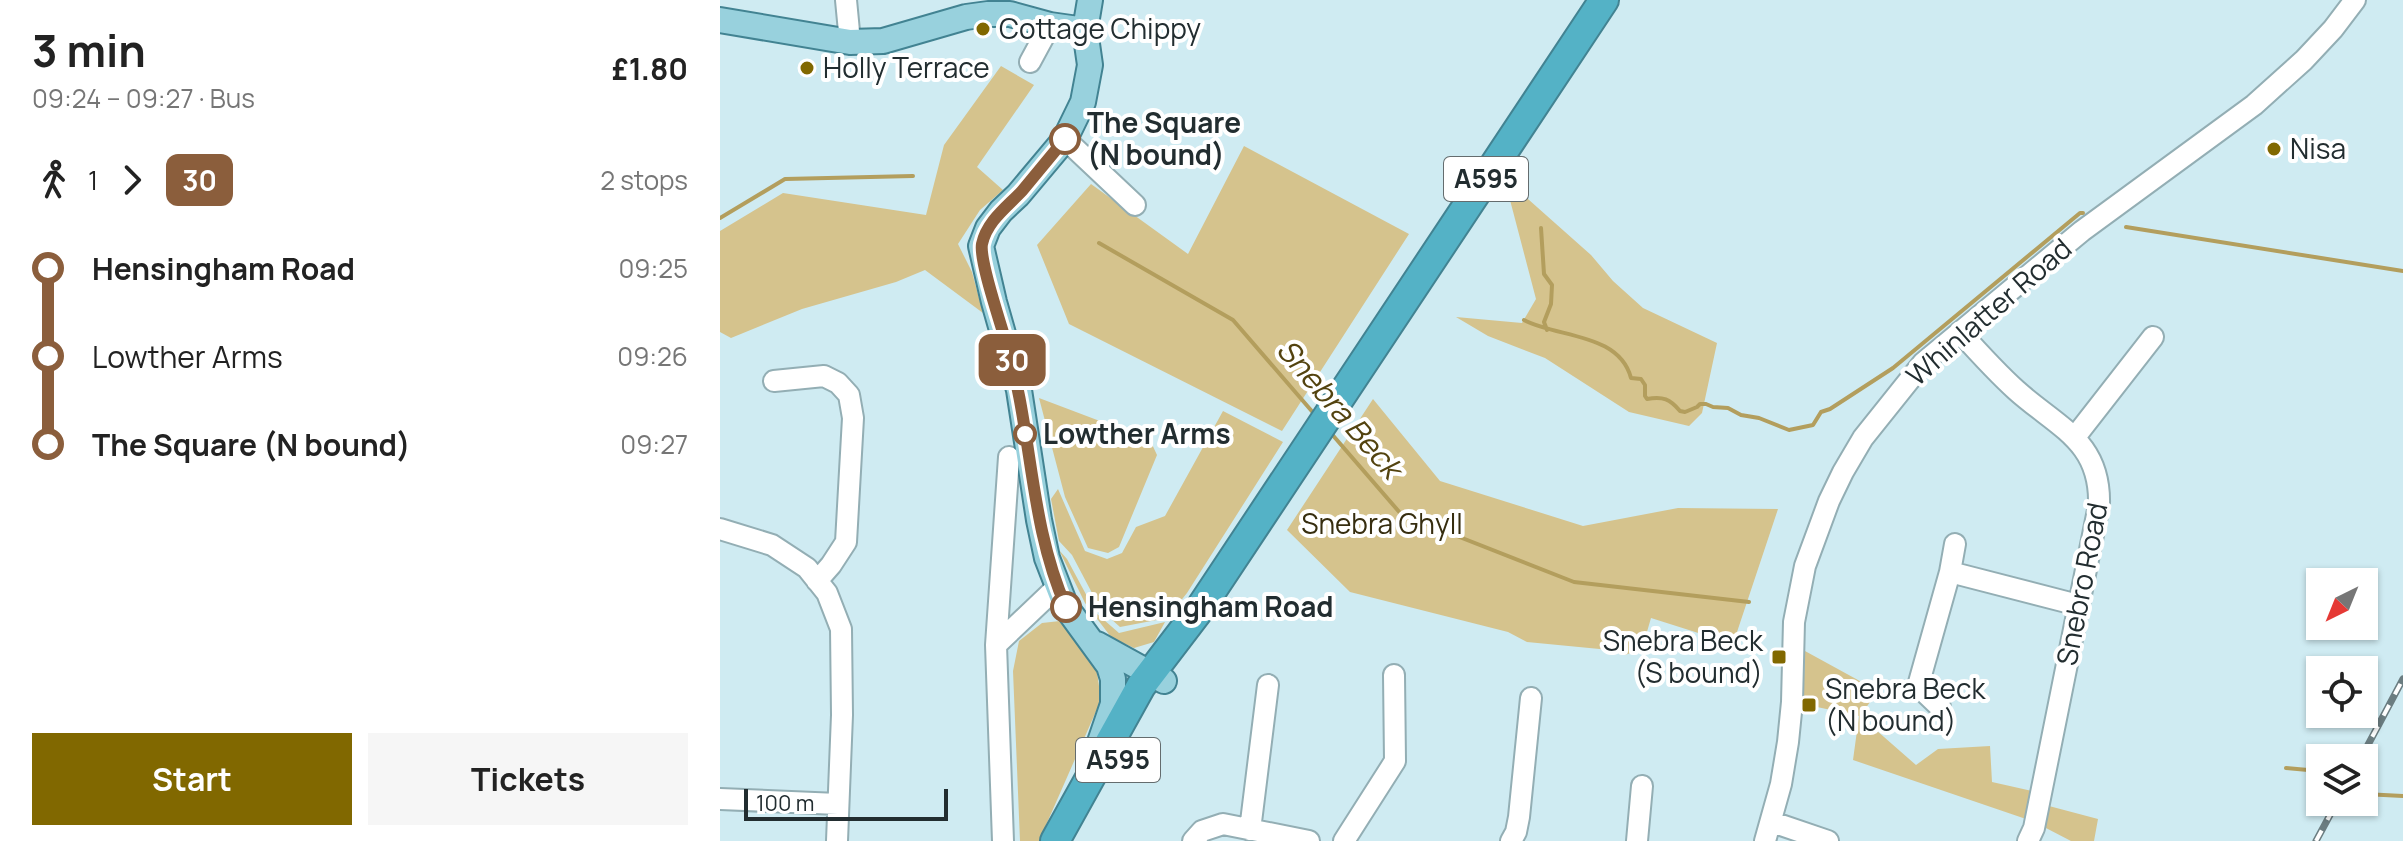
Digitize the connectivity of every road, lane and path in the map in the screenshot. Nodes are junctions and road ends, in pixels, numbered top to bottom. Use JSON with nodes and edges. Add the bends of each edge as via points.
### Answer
{"nodes":[{"id":1,"x":846,"y":0,"type":"edge"},
{"id":2,"x":1090,"y":0,"type":"edge"},
{"id":3,"x":1604,"y":0,"type":"edge"},
{"id":4,"x":2355,"y":0,"type":"edge"},
{"id":5,"x":720,"y":20,"type":"edge"},
{"id":6,"x":1050,"y":25,"type":"junction"},
{"id":7,"x":1085,"y":30,"type":"junction"},
{"id":8,"x":850,"y":42,"type":"junction"},
{"id":9,"x":1030,"y":62,"type":"dead end"},
{"id":10,"x":1065,"y":139,"type":"junction"},
{"id":11,"x":1135,"y":205,"type":"dead end"},
{"id":12,"x":1960,"y":332,"type":"junction"},
{"id":13,"x":2153,"y":337,"type":"dead end"},
{"id":14,"x":774,"y":381,"type":"dead end"},
{"id":15,"x":2075,"y":437,"type":"junction"},
{"id":16,"x":1009,"y":457,"type":"dead end"},
{"id":17,"x":720,"y":529,"type":"edge"},
{"id":18,"x":1955,"y":544,"type":"dead end"},
{"id":19,"x":1950,"y":572,"type":"junction"},
{"id":20,"x":817,"y":581,"type":"junction"},
{"id":21,"x":1057,"y":587,"type":"junction"},
{"id":22,"x":2078,"y":605,"type":"junction"},
{"id":23,"x":1092,"y":641,"type":"junction"},
{"id":24,"x":996,"y":645,"type":"junction"},
{"id":25,"x":1109,"y":666,"type":"junction"},
{"id":26,"x":1394,"y":675,"type":"dead end"},
{"id":27,"x":1152,"y":680,"type":"junction"},
{"id":28,"x":1268,"y":685,"type":"dead end"},
{"id":29,"x":1940,"y":707,"type":"dead end"},
{"id":30,"x":1524,"y":711,"type":"dead end"},
{"id":31,"x":1642,"y":786,"type":"dead end"},
{"id":32,"x":1082,"y":792,"type":"junction"},
{"id":33,"x":720,"y":799,"type":"edge"},
{"id":34,"x":838,"y":804,"type":"junction"},
{"id":35,"x":1250,"y":830,"type":"junction"},
{"id":36,"x":1768,"y":832,"type":"edge"},
{"id":37,"x":837,"y":841,"type":"edge"},
{"id":38,"x":1003,"y":841,"type":"edge"},
{"id":39,"x":1055,"y":841,"type":"edge"},
{"id":40,"x":1075,"y":841,"type":"edge"},
{"id":41,"x":1193,"y":841,"type":"edge"},
{"id":42,"x":1309,"y":841,"type":"edge"},
{"id":43,"x":1344,"y":841,"type":"edge"},
{"id":44,"x":1511,"y":841,"type":"edge"},
{"id":45,"x":1637,"y":841,"type":"edge"},
{"id":46,"x":1828,"y":841,"type":"edge"},
{"id":47,"x":2028,"y":841,"type":"edge"}],
"edges":[{"from":1,"to":8,"type":"street"},
{"from":2,"to":7,"type":"main road"},
{"from":3,"to":27,"type":"highway","number":"A595"},
{"from":4,"to":12,"type":"street","name":"Whinlatter Road","via":[[2304,60],[2254,105],[2082,231]]},
{"from":5,"to":8,"type":"main road"},
{"from":6,"to":7,"type":"main road"},
{"from":6,"to":8,"type":"main road","via":[[988,14],[883,41]]},
{"from":6,"to":9,"type":"street"},
{"from":7,"to":10,"type":"main road","via":[[1088,78]]},
{"from":10,"to":11,"type":"street"},
{"from":10,"to":21,"type":"main road","via":[[988,228],[981,246],[1015,372],[1039,520]]},
{"from":12,"to":15,"type":"street","name":"Snebro Road","via":[[2018,393]]},
{"from":12,"to":36,"type":"street","name":"Whinlatter Road","via":[[1923,363],[1863,438],[1817,531],[1794,622],[1791,716]]},
{"from":13,"to":15,"type":"street"},
{"from":14,"to":20,"type":"street","via":[[824,376],[849,395],[853,418],[846,542]]},
{"from":15,"to":22,"type":"street","name":"Snebro Road","via":[[2100,489]]},
{"from":16,"to":24,"type":"street"},
{"from":17,"to":20,"type":"street","via":[[772,545]]},
{"from":18,"to":19,"type":"street"},
{"from":19,"to":22,"type":"street"},
{"from":19,"to":29,"type":"street","via":[[1918,686]]},
{"from":20,"to":34,"type":"street","via":[[841,629]]},
{"from":21,"to":23,"type":"main road"},
{"from":21,"to":24,"type":"street"},
{"from":22,"to":47,"type":"street","name":"Snebro Road"},
{"from":23,"to":25,"type":"main road"},
{"from":23,"to":27,"type":"main road"},
{"from":24,"to":38,"type":"street"},
{"from":25,"to":27,"type":"main road","via":[[1129,681]]},
{"from":25,"to":32,"type":"main road","via":[[1113,704]]},
{"from":26,"to":43,"type":"street","via":[[1395,761]]},
{"from":27,"to":32,"type":"highway","number":"A595"},
{"from":27,"to":40,"type":"highway","number":"A595"},
{"from":28,"to":35,"type":"street"},
{"from":30,"to":44,"type":"street","via":[[1519,817]]},
{"from":31,"to":45,"type":"street"},
{"from":32,"to":39,"type":"highway","number":"A595"},
{"from":33,"to":34,"type":"street"},
{"from":34,"to":37,"type":"street"},
{"from":35,"to":41,"type":"street","via":[[1223,824],[1202,831]]},
{"from":35,"to":42,"type":"street"},
{"from":36,"to":46,"type":"street"}]}
